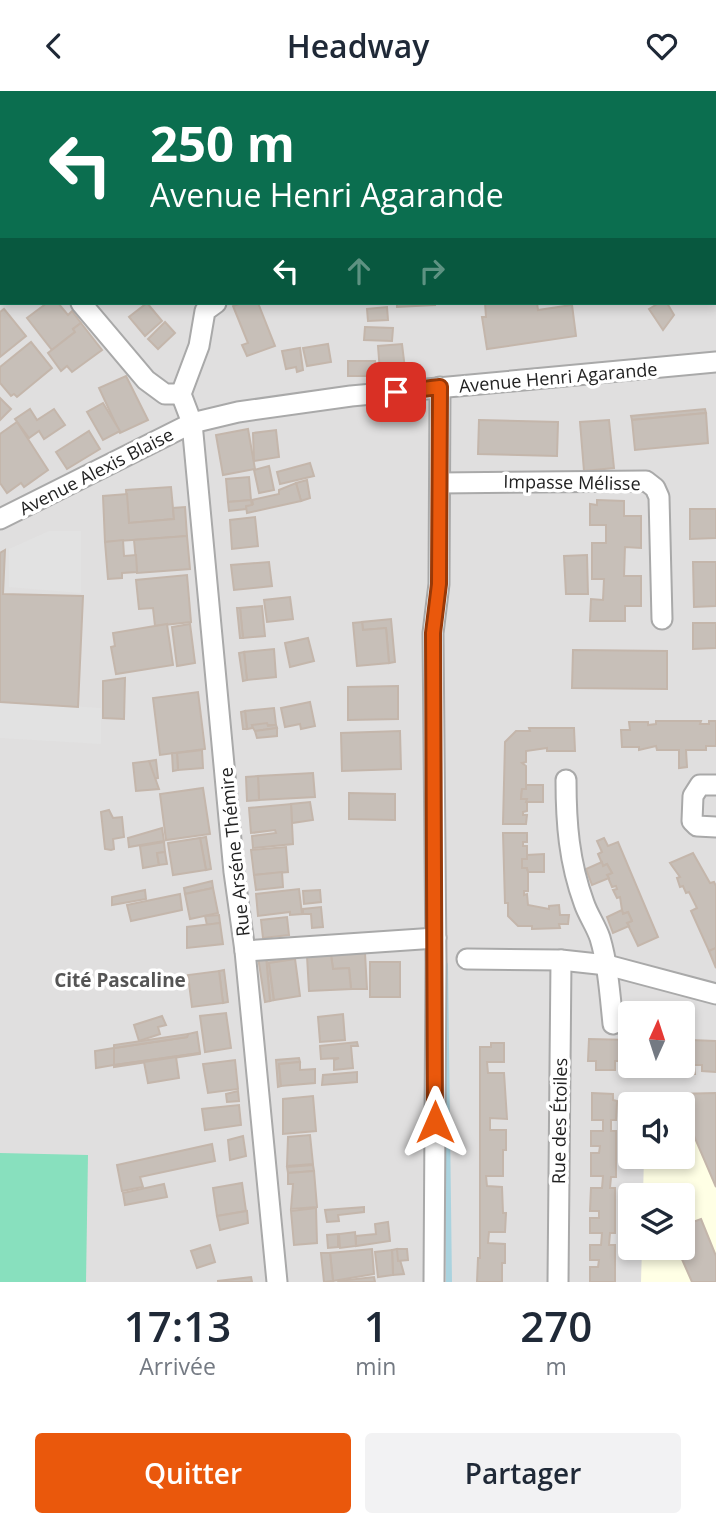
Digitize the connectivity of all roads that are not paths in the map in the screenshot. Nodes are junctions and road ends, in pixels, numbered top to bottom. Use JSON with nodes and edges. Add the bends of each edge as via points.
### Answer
{"nodes":[{"id":1,"x":83,"y":305,"type":"edge"},
{"id":2,"x":207,"y":306,"type":"edge"},
{"id":3,"x":716,"y":362,"type":"edge"},
{"id":4,"x":440,"y":387,"type":"junction"},
{"id":5,"x":181,"y":394,"type":"junction"},
{"id":6,"x":192,"y":422,"type":"junction"},
{"id":7,"x":440,"y":483,"type":"junction"},
{"id":8,"x":3,"y":510,"type":"edge"},
{"id":9,"x":662,"y":619,"type":"dead end"},
{"id":10,"x":566,"y":780,"type":"dead end"},
{"id":11,"x":716,"y":785,"type":"edge"},
{"id":12,"x":716,"y":828,"type":"edge"},
{"id":13,"x":436,"y":938,"type":"junction"},
{"id":14,"x":245,"y":951,"type":"junction"},
{"id":15,"x":467,"y":959,"type":"dead end"},
{"id":16,"x":561,"y":960,"type":"junction"},
{"id":17,"x":607,"y":965,"type":"junction"},
{"id":18,"x":716,"y":994,"type":"edge"},
{"id":19,"x":614,"y":1024,"type":"dead end"},
{"id":20,"x":277,"y":1282,"type":"edge"},
{"id":21,"x":434,"y":1282,"type":"edge"},
{"id":22,"x":558,"y":1282,"type":"edge"}],
"edges":[{"from":1,"to":5,"type":"street","via":[[146,380],[165,394]]},
{"from":2,"to":5,"type":"street","via":[[199,346]]},
{"from":3,"to":4,"type":"street","name":"Avenue Henri Agarande"},
{"from":4,"to":6,"type":"street","name":"Avenue Henri Agarande"},
{"from":4,"to":7,"type":"street"},
{"from":5,"to":6,"type":"street","name":"Rue Arséne Thémire"},
{"from":6,"to":8,"type":"street","name":"Avenue Alexis Blaise"},
{"from":6,"to":14,"type":"street","name":"Rue Arséne Thémire"},
{"from":7,"to":9,"type":"street","name":"Impasse Mélisse","via":[[646,481],[660,496]]},
{"from":7,"to":13,"type":"street","via":[[439,584],[433,633]]},
{"from":10,"to":17,"type":"street","via":[[571,861]]},
{"from":11,"to":12,"type":"street","via":[[700,785],[695,790],[692,821]]},
{"from":13,"to":14,"type":"street"},
{"from":13,"to":21,"type":"street"},
{"from":14,"to":20,"type":"street","name":"Rue Arséne Thémire"},
{"from":15,"to":16,"type":"street"},
{"from":16,"to":17,"type":"street"},
{"from":16,"to":22,"type":"street","name":"Rue des Étoiles"},
{"from":17,"to":18,"type":"street"},
{"from":17,"to":19,"type":"street"}]}
